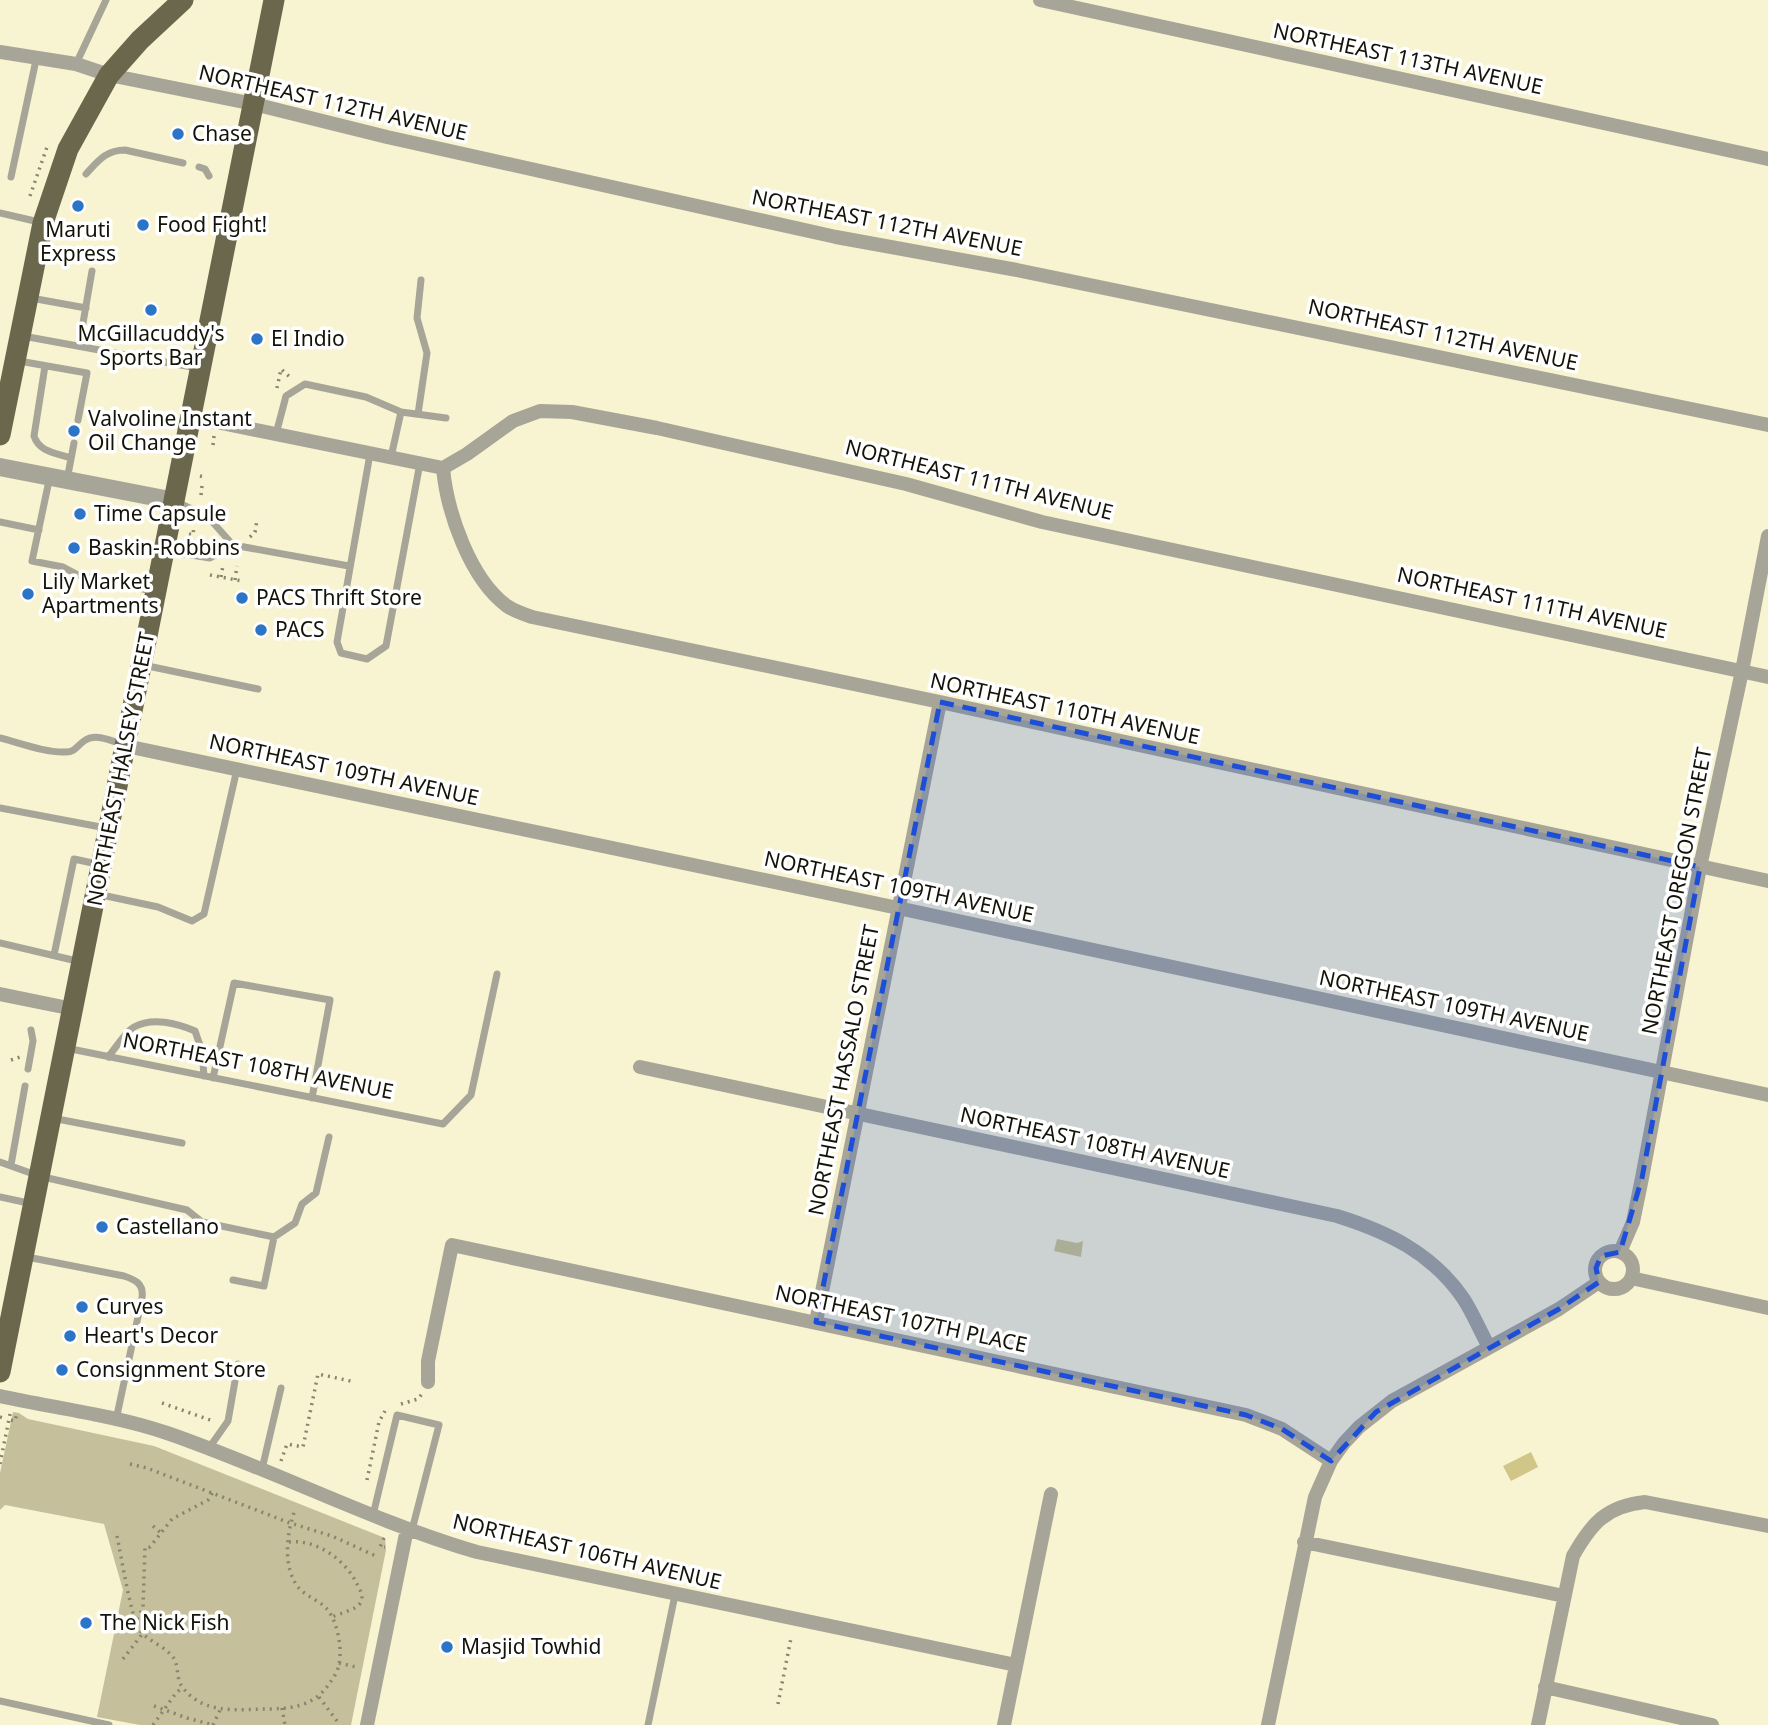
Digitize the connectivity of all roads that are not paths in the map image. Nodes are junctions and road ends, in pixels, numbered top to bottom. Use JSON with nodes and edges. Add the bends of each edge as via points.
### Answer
{"nodes":[{"id":1,"x":106,"y":0,"type":"edge"},
{"id":2,"x":183,"y":0,"type":"edge"},
{"id":3,"x":274,"y":0,"type":"edge"},
{"id":4,"x":1040,"y":0,"type":"edge"},
{"id":5,"x":0,"y":52,"type":"edge"},
{"id":6,"x":36,"y":60,"type":"junction"},
{"id":7,"x":76,"y":64,"type":"junction"},
{"id":8,"x":109,"y":75,"type":"junction"},
{"id":9,"x":254,"y":104,"type":"junction"},
{"id":10,"x":1768,"y":159,"type":"edge"},
{"id":11,"x":183,"y":163,"type":"dead end"},
{"id":12,"x":200,"y":167,"type":"dead end"},
{"id":13,"x":86,"y":174,"type":"dead end"},
{"id":14,"x":209,"y":176,"type":"dead end"},
{"id":15,"x":11,"y":177,"type":"dead end"},
{"id":16,"x":0,"y":213,"type":"edge"},
{"id":17,"x":43,"y":223,"type":"junction"},
{"id":18,"x":92,"y":271,"type":"dead end"},
{"id":19,"x":421,"y":280,"type":"dead end"},
{"id":20,"x":28,"y":298,"type":"junction"},
{"id":21,"x":86,"y":308,"type":"junction"},
{"id":22,"x":19,"y":335,"type":"junction"},
{"id":23,"x":79,"y":346,"type":"junction"},
{"id":24,"x":15,"y":360,"type":"junction"},
{"id":25,"x":45,"y":366,"type":"junction"},
{"id":26,"x":201,"y":369,"type":"junction"},
{"id":27,"x":401,"y":412,"type":"junction"},
{"id":28,"x":418,"y":414,"type":"junction"},
{"id":29,"x":192,"y":417,"type":"junction"},
{"id":30,"x":446,"y":418,"type":"dead end"},
{"id":31,"x":78,"y":420,"type":"dead end"},
{"id":32,"x":1768,"y":425,"type":"edge"},
{"id":33,"x":276,"y":434,"type":"junction"},
{"id":34,"x":0,"y":435,"type":"edge"},
{"id":35,"x":74,"y":443,"type":"dead end"},
{"id":36,"x":370,"y":453,"type":"junction"},
{"id":37,"x":391,"y":457,"type":"junction"},
{"id":38,"x":71,"y":458,"type":"junction"},
{"id":39,"x":420,"y":463,"type":"junction"},
{"id":40,"x":0,"y":467,"type":"edge"},
{"id":41,"x":443,"y":468,"type":"junction"},
{"id":42,"x":58,"y":478,"type":"junction"},
{"id":43,"x":175,"y":501,"type":"junction"},
{"id":44,"x":0,"y":522,"type":"edge"},
{"id":45,"x":39,"y":530,"type":"junction"},
{"id":46,"x":1768,"y":536,"type":"edge"},
{"id":47,"x":233,"y":544,"type":"junction"},
{"id":48,"x":165,"y":551,"type":"junction"},
{"id":49,"x":349,"y":566,"type":"junction"},
{"id":50,"x":157,"y":592,"type":"junction"},
{"id":51,"x":142,"y":665,"type":"junction"},
{"id":52,"x":1742,"y":671,"type":"junction"},
{"id":53,"x":1768,"y":677,"type":"edge"},
{"id":54,"x":258,"y":689,"type":"dead end"},
{"id":55,"x":940,"y":702,"type":"junction"},
{"id":56,"x":0,"y":738,"type":"edge"},
{"id":57,"x":126,"y":746,"type":"junction"},
{"id":58,"x":238,"y":769,"type":"junction"},
{"id":59,"x":0,"y":808,"type":"edge"},
{"id":60,"x":109,"y":828,"type":"junction"},
{"id":61,"x":102,"y":865,"type":"junction"},
{"id":62,"x":1700,"y":867,"type":"junction"},
{"id":63,"x":1768,"y":881,"type":"edge"},
{"id":64,"x":96,"y":894,"type":"junction"},
{"id":65,"x":898,"y":908,"type":"junction"},
{"id":66,"x":0,"y":943,"type":"edge"},
{"id":67,"x":54,"y":956,"type":"junction"},
{"id":68,"x":82,"y":962,"type":"junction"},
{"id":69,"x":496,"y":974,"type":"dead end"},
{"id":70,"x":0,"y":994,"type":"edge"},
{"id":71,"x":73,"y":1009,"type":"junction"},
{"id":72,"x":31,"y":1030,"type":"dead end"},
{"id":73,"x":65,"y":1048,"type":"junction"},
{"id":74,"x":108,"y":1057,"type":"junction"},
{"id":75,"x":640,"y":1067,"type":"dead end"},
{"id":76,"x":28,"y":1069,"type":"dead end"},
{"id":77,"x":1663,"y":1072,"type":"junction"},
{"id":78,"x":204,"y":1076,"type":"junction"},
{"id":79,"x":214,"y":1078,"type":"junction"},
{"id":80,"x":25,"y":1086,"type":"dead end"},
{"id":81,"x":1768,"y":1095,"type":"edge"},
{"id":82,"x":312,"y":1098,"type":"junction"},
{"id":83,"x":858,"y":1114,"type":"junction"},
{"id":84,"x":51,"y":1118,"type":"junction"},
{"id":85,"x":329,"y":1137,"type":"dead end"},
{"id":86,"x":182,"y":1143,"type":"dead end"},
{"id":87,"x":0,"y":1162,"type":"edge"},
{"id":88,"x":11,"y":1165,"type":"junction"},
{"id":89,"x":39,"y":1177,"type":"junction"},
{"id":90,"x":0,"y":1197,"type":"edge"},
{"id":91,"x":33,"y":1204,"type":"junction"},
{"id":92,"x":274,"y":1237,"type":"junction"},
{"id":93,"x":1620,"y":1252,"type":"junction"},
{"id":94,"x":23,"y":1256,"type":"junction"},
{"id":95,"x":1631,"y":1278,"type":"junction"},
{"id":96,"x":233,"y":1280,"type":"dead end"},
{"id":97,"x":1599,"y":1282,"type":"junction"},
{"id":98,"x":1768,"y":1308,"type":"edge"},
{"id":99,"x":816,"y":1322,"type":"junction"},
{"id":100,"x":1489,"y":1347,"type":"junction"},
{"id":101,"x":238,"y":1364,"type":"dead end"},
{"id":102,"x":0,"y":1372,"type":"edge"},
{"id":103,"x":428,"y":1382,"type":"dead end"},
{"id":104,"x":281,"y":1388,"type":"dead end"},
{"id":105,"x":0,"y":1396,"type":"edge"},
{"id":106,"x":116,"y":1420,"type":"junction"},
{"id":107,"x":209,"y":1449,"type":"junction"},
{"id":108,"x":1331,"y":1461,"type":"junction"},
{"id":109,"x":262,"y":1470,"type":"junction"},
{"id":110,"x":1051,"y":1494,"type":"dead end"},
{"id":111,"x":373,"y":1515,"type":"junction"},
{"id":112,"x":1768,"y":1526,"type":"edge"},
{"id":113,"x":410,"y":1530,"type":"junction"},
{"id":114,"x":1304,"y":1542,"type":"junction"},
{"id":115,"x":675,"y":1595,"type":"junction"},
{"id":116,"x":1564,"y":1597,"type":"junction"},
{"id":117,"x":1016,"y":1665,"type":"junction"},
{"id":118,"x":1545,"y":1687,"type":"junction"},
{"id":119,"x":0,"y":1702,"type":"edge"},
{"id":120,"x":109,"y":1725,"type":"edge"},
{"id":121,"x":367,"y":1725,"type":"edge"},
{"id":122,"x":648,"y":1725,"type":"edge"},
{"id":123,"x":1004,"y":1725,"type":"edge"},
{"id":124,"x":1268,"y":1725,"type":"edge"},
{"id":125,"x":1538,"y":1725,"type":"edge"},
{"id":126,"x":1712,"y":1725,"type":"edge"}],
"edges":[{"from":1,"to":7,"type":"lane"},
{"from":2,"to":8,"type":"main road"},
{"from":3,"to":9,"type":"main road","name":"NORTHEAST HALSEY STREET"},
{"from":4,"to":10,"type":"street","name":"NORTHEAST 113TH AVENUE"},
{"from":5,"to":6,"type":"street","name":"NORTHEAST 112TH AVENUE"},
{"from":6,"to":7,"type":"street","name":"NORTHEAST 112TH AVENUE"},
{"from":6,"to":15,"type":"lane"},
{"from":7,"to":8,"type":"street","name":"NORTHEAST 112TH AVENUE"},
{"from":8,"to":9,"type":"street","name":"NORTHEAST 112TH AVENUE"},
{"from":8,"to":17,"type":"main road","via":[[68,149]]},
{"from":9,"to":26,"type":"main road","name":"NORTHEAST HALSEY STREET"},
{"from":9,"to":32,"type":"street","name":"NORTHEAST 112TH AVENUE","via":[[836,237]]},
{"from":11,"to":13,"type":"lane","via":[[115,150]]},
{"from":12,"to":14,"type":"lane"},
{"from":16,"to":17,"type":"lane"},
{"from":17,"to":20,"type":"main road"},
{"from":18,"to":21,"type":"lane"},
{"from":19,"to":28,"type":"lane","via":[[417,318],[427,353]]},
{"from":20,"to":21,"type":"lane"},
{"from":20,"to":22,"type":"main road"},
{"from":21,"to":23,"type":"lane"},
{"from":22,"to":23,"type":"lane"},
{"from":22,"to":24,"type":"main road"},
{"from":23,"to":26,"type":"lane"},
{"from":24,"to":25,"type":"lane"},
{"from":24,"to":34,"type":"main road"},
{"from":25,"to":31,"type":"lane","via":[[87,373]]},
{"from":25,"to":38,"type":"lane","via":[[36,444]]},
{"from":26,"to":29,"type":"main road","name":"NORTHEAST HALSEY STREET"},
{"from":27,"to":28,"type":"lane"},
{"from":27,"to":33,"type":"lane","via":[[366,397],[305,384],[286,396]]},
{"from":27,"to":37,"type":"lane"},
{"from":28,"to":30,"type":"lane"},
{"from":29,"to":33,"type":"street"},
{"from":29,"to":43,"type":"main road","name":"NORTHEAST HALSEY STREET"},
{"from":33,"to":36,"type":"street"},
{"from":35,"to":38,"type":"lane"},
{"from":36,"to":37,"type":"street"},
{"from":36,"to":49,"type":"lane"},
{"from":37,"to":39,"type":"street"},
{"from":38,"to":42,"type":"lane"},
{"from":39,"to":41,"type":"street"},
{"from":39,"to":49,"type":"lane","via":[[386,646],[367,659],[341,653],[337,642]]},
{"from":40,"to":42,"type":"street"},
{"from":41,"to":52,"type":"street","name":"NORTHEAST 111TH AVENUE","via":[[513,421],[540,411],[572,412],[906,484],[1042,522]]},
{"from":41,"to":55,"type":"street","name":"NORTHEAST 110TH AVENUE","via":[[447,497],[470,559],[487,587],[508,607],[531,617]]},
{"from":42,"to":43,"type":"street"},
{"from":42,"to":45,"type":"lane"},
{"from":43,"to":47,"type":"lane","via":[[208,517]]},
{"from":43,"to":48,"type":"main road","name":"NORTHEAST HALSEY STREET"},
{"from":44,"to":45,"type":"lane"},
{"from":45,"to":50,"type":"lane","via":[[32,561]]},
{"from":46,"to":52,"type":"street","name":"NORTHEAST OREGON STREET"},
{"from":47,"to":48,"type":"lane","via":[[210,558]]},
{"from":47,"to":49,"type":"lane"},
{"from":48,"to":50,"type":"main road","name":"NORTHEAST HALSEY STREET"},
{"from":50,"to":51,"type":"main road","name":"NORTHEAST HALSEY STREET"},
{"from":51,"to":54,"type":"lane"},
{"from":51,"to":57,"type":"main road","name":"NORTHEAST HALSEY STREET"},
{"from":52,"to":53,"type":"street","name":"NORTHEAST 111TH AVENUE"},
{"from":52,"to":62,"type":"street","name":"NORTHEAST OREGON STREET"},
{"from":55,"to":62,"type":"street","name":"NORTHEAST 110TH AVENUE"},
{"from":55,"to":65,"type":"street","name":"NORTHEAST HASSALO STREET"},
{"from":56,"to":57,"type":"lane","via":[[63,752],[74,751],[92,737]]},
{"from":57,"to":58,"type":"street","name":"NORTHEAST 109TH AVENUE"},
{"from":57,"to":60,"type":"main road","name":"NORTHEAST HALSEY STREET"},
{"from":58,"to":64,"type":"lane","via":[[200,918],[192,921],[158,907]]},
{"from":58,"to":65,"type":"street","name":"NORTHEAST 109TH AVENUE"},
{"from":59,"to":60,"type":"lane"},
{"from":60,"to":61,"type":"main road","name":"NORTHEAST HALSEY STREET"},
{"from":61,"to":64,"type":"main road","name":"NORTHEAST HALSEY STREET"},
{"from":61,"to":67,"type":"lane","via":[[74,859]]},
{"from":62,"to":63,"type":"street","name":"NORTHEAST 110TH AVENUE"},
{"from":62,"to":77,"type":"street","name":"NORTHEAST OREGON STREET"},
{"from":64,"to":68,"type":"main road","name":"NORTHEAST HALSEY STREET"},
{"from":65,"to":77,"type":"street","name":"NORTHEAST 109TH AVENUE"},
{"from":65,"to":83,"type":"street","name":"NORTHEAST HASSALO STREET"},
{"from":66,"to":67,"type":"lane"},
{"from":67,"to":68,"type":"lane"},
{"from":68,"to":71,"type":"main road","name":"NORTHEAST HALSEY STREET"},
{"from":69,"to":82,"type":"lane","name":"NORTHEAST 108TH AVENUE","via":[[471,1095],[443,1124]]},
{"from":70,"to":71,"type":"street"},
{"from":71,"to":73,"type":"main road","name":"NORTHEAST HALSEY STREET"},
{"from":72,"to":76,"type":"lane"},
{"from":73,"to":74,"type":"lane","name":"NORTHEAST 108TH AVENUE"},
{"from":73,"to":84,"type":"main road","name":"NORTHEAST HALSEY STREET"},
{"from":74,"to":78,"type":"lane","name":"NORTHEAST 108TH AVENUE"},
{"from":74,"to":78,"type":"lane","via":[[132,1028],[149,1021],[163,1022],[195,1031]]},
{"from":75,"to":83,"type":"street","name":"NORTHEAST 108TH AVENUE"},
{"from":77,"to":81,"type":"street","name":"NORTHEAST 109TH AVENUE"},
{"from":77,"to":93,"type":"street","name":"NORTHEAST OREGON STREET","via":[[1633,1222]]},
{"from":78,"to":79,"type":"lane","name":"NORTHEAST 108TH AVENUE"},
{"from":79,"to":82,"type":"lane","name":"NORTHEAST 108TH AVENUE"},
{"from":79,"to":82,"type":"lane","via":[[234,983],[330,1000]]},
{"from":80,"to":88,"type":"lane"},
{"from":83,"to":99,"type":"street","name":"NORTHEAST HASSALO STREET"},
{"from":83,"to":100,"type":"street","name":"NORTHEAST 108TH AVENUE","via":[[1372,1227],[1397,1238],[1441,1271],[1464,1299]]},
{"from":84,"to":86,"type":"lane"},
{"from":84,"to":89,"type":"main road","name":"NORTHEAST HALSEY STREET"},
{"from":85,"to":92,"type":"lane","via":[[316,1193],[302,1204],[295,1223]]},
{"from":87,"to":88,"type":"lane"},
{"from":88,"to":89,"type":"lane"},
{"from":89,"to":91,"type":"main road","name":"NORTHEAST HALSEY STREET"},
{"from":89,"to":92,"type":"lane","via":[[187,1210],[202,1222]]},
{"from":90,"to":91,"type":"lane"},
{"from":91,"to":94,"type":"main road","name":"NORTHEAST HALSEY STREET"},
{"from":92,"to":96,"type":"lane","via":[[264,1286]]},
{"from":93,"to":95,"type":"street","via":[[1631,1260]]},
{"from":93,"to":97,"type":"street","via":[[1601,1256],[1596,1268]]},
{"from":94,"to":102,"type":"main road","name":"NORTHEAST HALSEY STREET"},
{"from":94,"to":106,"type":"lane","via":[[124,1276],[141,1286]]},
{"from":95,"to":97,"type":"street","via":[[1618,1288]]},
{"from":95,"to":98,"type":"street"},
{"from":97,"to":100,"type":"street"},
{"from":99,"to":103,"type":"street","name":"NORTHEAST 107TH PLACE","via":[[452,1245],[428,1361]]},
{"from":99,"to":108,"type":"street","name":"NORTHEAST 107TH PLACE","via":[[1246,1415],[1282,1429]]},
{"from":100,"to":108,"type":"street","via":[[1376,1412]]},
{"from":101,"to":107,"type":"lane","via":[[226,1425]]},
{"from":104,"to":109,"type":"lane"},
{"from":105,"to":106,"type":"street","name":"NORTHEAST 106TH AVENUE"},
{"from":106,"to":107,"type":"street","name":"NORTHEAST 106TH AVENUE"},
{"from":107,"to":109,"type":"street","name":"NORTHEAST 106TH AVENUE"},
{"from":108,"to":114,"type":"street","via":[[1314,1497]]},
{"from":109,"to":111,"type":"street","name":"NORTHEAST 106TH AVENUE"},
{"from":110,"to":117,"type":"street"},
{"from":111,"to":113,"type":"street","name":"NORTHEAST 106TH AVENUE"},
{"from":111,"to":113,"type":"lane","via":[[397,1415],[439,1425]]},
{"from":112,"to":116,"type":"street","via":[[1664,1505],[1629,1504],[1601,1517],[1586,1533],[1573,1556]]},
{"from":113,"to":115,"type":"street","name":"NORTHEAST 106TH AVENUE","via":[[477,1552]]},
{"from":113,"to":121,"type":"street"},
{"from":114,"to":116,"type":"street"},
{"from":114,"to":124,"type":"street"},
{"from":115,"to":117,"type":"street","name":"NORTHEAST 106TH AVENUE"},
{"from":115,"to":122,"type":"lane"},
{"from":116,"to":118,"type":"street"},
{"from":117,"to":123,"type":"street"},
{"from":118,"to":125,"type":"street"},
{"from":118,"to":126,"type":"street"},
{"from":119,"to":120,"type":"lane"}]}
